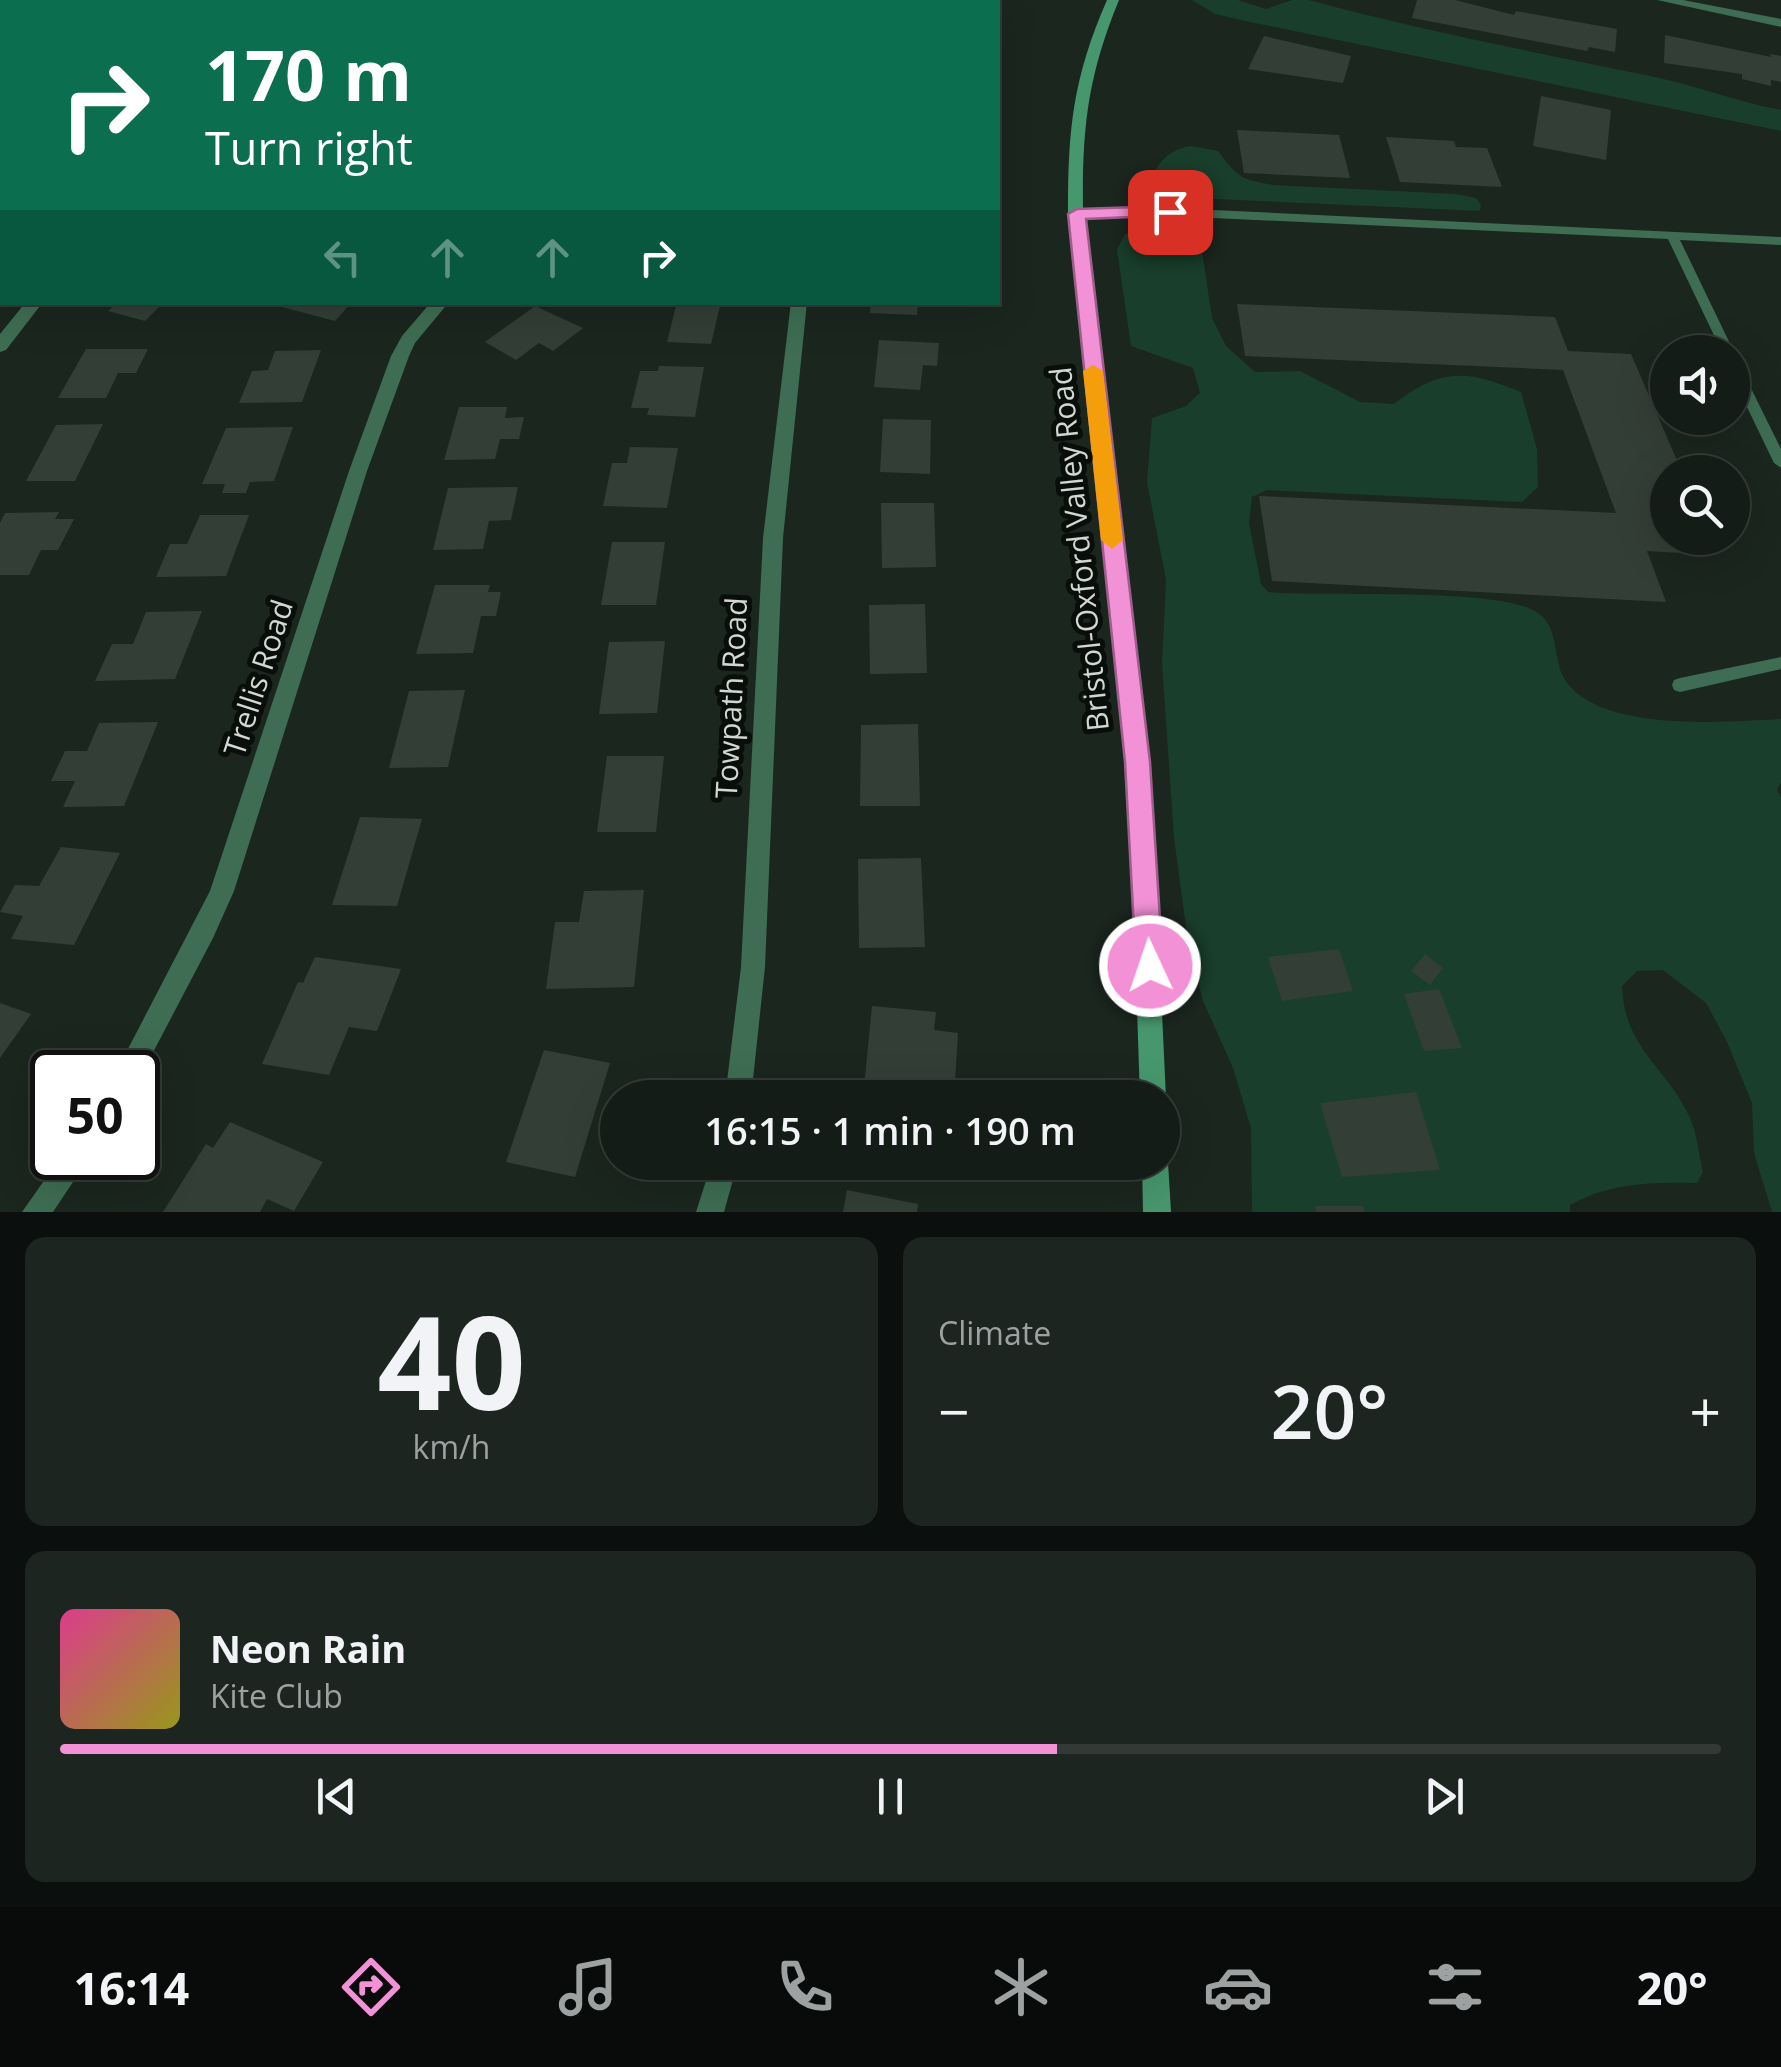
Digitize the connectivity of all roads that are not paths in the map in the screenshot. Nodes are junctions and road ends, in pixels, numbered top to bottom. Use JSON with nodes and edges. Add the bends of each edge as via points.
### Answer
{"nodes":[{"id":1,"x":1113,"y":0,"type":"edge"},
{"id":2,"x":1664,"y":0,"type":"edge"},
{"id":3,"x":1781,"y":23,"type":"edge"},
{"id":4,"x":1077,"y":214,"type":"junction"},
{"id":5,"x":1672,"y":235,"type":"junction"},
{"id":6,"x":1781,"y":240,"type":"edge"},
{"id":7,"x":33,"y":305,"type":"edge"},
{"id":8,"x":438,"y":305,"type":"edge"},
{"id":9,"x":799,"y":305,"type":"edge"},
{"id":10,"x":1720,"y":335,"type":"edge"},
{"id":11,"x":0,"y":346,"type":"edge"},
{"id":12,"x":1750,"y":399,"type":"edge"},
{"id":13,"x":1781,"y":463,"type":"edge"},
{"id":14,"x":1781,"y":663,"type":"edge"},
{"id":15,"x":1680,"y":685,"type":"dead end"},
{"id":16,"x":141,"y":1050,"type":"edge"},
{"id":17,"x":740,"y":1080,"type":"edge"},
{"id":18,"x":1152,"y":1080,"type":"edge"},
{"id":19,"x":60,"y":1180,"type":"edge"},
{"id":20,"x":720,"y":1180,"type":"edge"},
{"id":21,"x":1156,"y":1180,"type":"edge"},
{"id":22,"x":36,"y":1212,"type":"edge"},
{"id":23,"x":710,"y":1212,"type":"edge"},
{"id":24,"x":1157,"y":1212,"type":"edge"}],
"edges":[{"from":1,"to":4,"type":"main road","name":"Bristol-Oxford Valley Road","via":[[1082,88]]},
{"from":2,"to":3,"type":"street"},
{"from":4,"to":5,"type":"lane","via":[[1170,212]]},
{"from":4,"to":18,"type":"main road","name":"Bristol-Oxford Valley Road","via":[[1137,762]]},
{"from":5,"to":6,"type":"lane"},
{"from":5,"to":10,"type":"lane"},
{"from":7,"to":11,"type":"street"},
{"from":8,"to":16,"type":"street","name":"Trellis Road","via":[[400,356],[222,890]]},
{"from":9,"to":17,"type":"street","name":"Towpath Road","via":[[774,538],[753,968]]},
{"from":12,"to":13,"type":"lane"},
{"from":14,"to":15,"type":"lane"},
{"from":19,"to":22,"type":"street"},
{"from":20,"to":23,"type":"street"},
{"from":21,"to":24,"type":"main road"}]}
